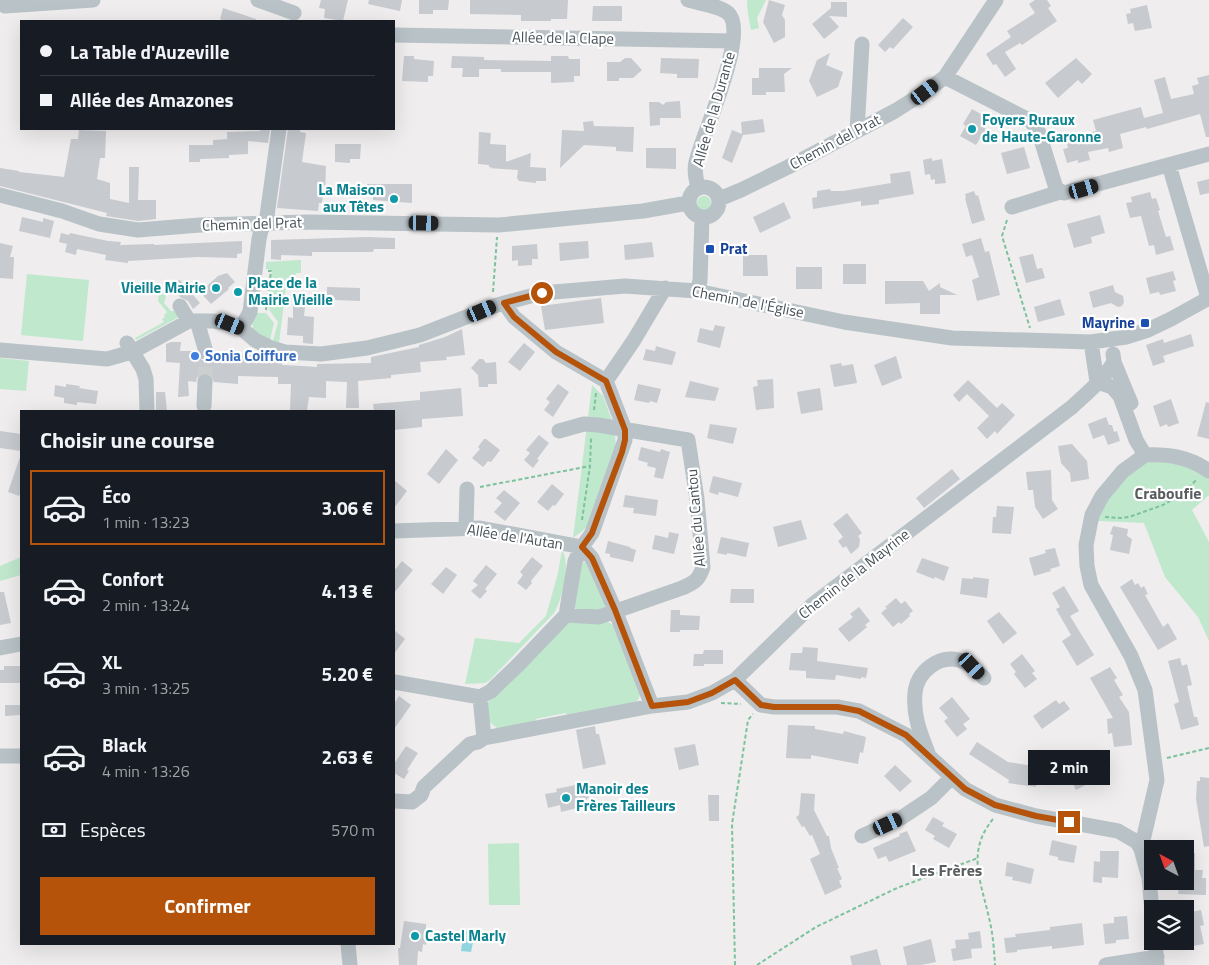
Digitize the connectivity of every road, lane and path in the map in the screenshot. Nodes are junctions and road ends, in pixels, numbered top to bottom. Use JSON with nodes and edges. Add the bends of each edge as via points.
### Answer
{"nodes":[{"id":1,"x":92,"y":0,"type":"edge"},
{"id":2,"x":258,"y":0,"type":"edge"},
{"id":3,"x":688,"y":0,"type":"edge"},
{"id":4,"x":996,"y":0,"type":"edge"},
{"id":5,"x":0,"y":4,"type":"edge"},
{"id":6,"x":295,"y":11,"type":"edge"},
{"id":7,"x":395,"y":36,"type":"edge"},
{"id":8,"x":733,"y":41,"type":"junction"},
{"id":9,"x":862,"y":44,"type":"dead end"},
{"id":10,"x":945,"y":77,"type":"junction"},
{"id":11,"x":279,"y":130,"type":"edge"},
{"id":12,"x":857,"y":131,"type":"junction"},
{"id":13,"x":1209,"y":154,"type":"edge"},
{"id":14,"x":1169,"y":165,"type":"junction"},
{"id":15,"x":698,"y":188,"type":"junction"},
{"id":16,"x":1060,"y":192,"type":"junction"},
{"id":17,"x":0,"y":195,"type":"edge"},
{"id":18,"x":719,"y":199,"type":"junction"},
{"id":19,"x":688,"y":204,"type":"junction"},
{"id":20,"x":1012,"y":207,"type":"joint"},
{"id":21,"x":702,"y":218,"type":"junction"},
{"id":22,"x":266,"y":223,"type":"junction"},
{"id":23,"x":498,"y":225,"type":"junction"},
{"id":24,"x":666,"y":288,"type":"junction"},
{"id":25,"x":697,"y":291,"type":"junction"},
{"id":26,"x":1208,"y":298,"type":"edge"},
{"id":27,"x":501,"y":304,"type":"junction"},
{"id":28,"x":180,"y":306,"type":"dead end"},
{"id":29,"x":193,"y":321,"type":"junction"},
{"id":30,"x":241,"y":328,"type":"junction"},
{"id":31,"x":1112,"y":340,"type":"junction"},
{"id":32,"x":1041,"y":342,"type":"junction"},
{"id":33,"x":1091,"y":342,"type":"junction"},
{"id":34,"x":130,"y":347,"type":"junction"},
{"id":35,"x":0,"y":350,"type":"edge"},
{"id":36,"x":206,"y":352,"type":"tunnel mouth"},
{"id":37,"x":1114,"y":362,"type":"junction"},
{"id":38,"x":606,"y":381,"type":"junction"},
{"id":39,"x":205,"y":382,"type":"tunnel mouth"},
{"id":40,"x":1097,"y":382,"type":"junction"},
{"id":41,"x":204,"y":406,"type":"dead end"},
{"id":42,"x":147,"y":410,"type":"edge"},
{"id":43,"x":592,"y":424,"type":"junction"},
{"id":44,"x":559,"y":430,"type":"dead end"},
{"id":45,"x":625,"y":430,"type":"junction"},
{"id":46,"x":1145,"y":455,"type":"junction"},
{"id":47,"x":590,"y":466,"type":"junction"},
{"id":48,"x":1208,"y":470,"type":"edge"},
{"id":49,"x":467,"y":489,"type":"joint"},
{"id":50,"x":1092,"y":516,"type":"junction"},
{"id":51,"x":581,"y":522,"type":"dead end"},
{"id":52,"x":466,"y":528,"type":"junction"},
{"id":53,"x":395,"y":531,"type":"edge"},
{"id":54,"x":582,"y":547,"type":"junction"},
{"id":55,"x":615,"y":610,"type":"junction"},
{"id":56,"x":566,"y":615,"type":"junction"},
{"id":57,"x":20,"y":644,"type":"edge"},
{"id":58,"x":0,"y":648,"type":"edge"},
{"id":59,"x":984,"y":678,"type":"dead end"},
{"id":60,"x":735,"y":680,"type":"junction"},
{"id":61,"x":395,"y":682,"type":"edge"},
{"id":62,"x":480,"y":697,"type":"junction"},
{"id":63,"x":716,"y":703,"type":"dead end"},
{"id":64,"x":761,"y":705,"type":"junction"},
{"id":65,"x":652,"y":706,"type":"junction"},
{"id":66,"x":481,"y":740,"type":"junction"},
{"id":67,"x":1209,"y":748,"type":"edge"},
{"id":68,"x":0,"y":756,"type":"edge"},
{"id":69,"x":20,"y":756,"type":"edge"},
{"id":70,"x":930,"y":757,"type":"junction"},
{"id":71,"x":1154,"y":760,"type":"junction"},
{"id":72,"x":952,"y":777,"type":"junction"},
{"id":73,"x":395,"y":801,"type":"edge"},
{"id":74,"x":995,"y":805,"type":"junction"},
{"id":75,"x":862,"y":836,"type":"dead end"},
{"id":76,"x":1141,"y":849,"type":"junction"},
{"id":77,"x":978,"y":858,"type":"junction"},
{"id":78,"x":1151,"y":900,"type":"edge"},
{"id":79,"x":348,"y":945,"type":"edge"},
{"id":80,"x":1157,"y":961,"type":"edge"},
{"id":81,"x":350,"y":965,"type":"edge"},
{"id":82,"x":735,"y":965,"type":"edge"},
{"id":83,"x":756,"y":965,"type":"edge"},
{"id":84,"x":996,"y":965,"type":"edge"},
{"id":85,"x":1106,"y":965,"type":"edge"}],
"edges":[{"from":1,"to":5,"type":"street"},
{"from":2,"to":6,"type":"street"},
{"from":3,"to":8,"type":"street","name":"Allée de la Durante","via":[[728,13],[733,22]]},
{"from":4,"to":10,"type":"street","name":"Chemin del Prat"},
{"from":7,"to":8,"type":"street","name":"Allée de la Clape"},
{"from":8,"to":15,"type":"street","name":"Allée de la Durante","via":[[719,97],[700,145],[695,172]]},
{"from":9,"to":12,"type":"street"},
{"from":10,"to":12,"type":"street","name":"Chemin del Prat"},
{"from":10,"to":16,"type":"street","via":[[1031,121],[1037,128]]},
{"from":11,"to":22,"type":"street"},
{"from":12,"to":18,"type":"street","name":"Chemin del Prat"},
{"from":13,"to":14,"type":"street"},
{"from":14,"to":16,"type":"street","via":[[1068,193]]},
{"from":14,"to":26,"type":"street"},
{"from":15,"to":18,"type":"street","via":[[713,190]]},
{"from":15,"to":19,"type":"street","via":[[692,192]]},
{"from":16,"to":20,"type":"street"},
{"from":17,"to":22,"type":"street","name":"Chemin del Prat","via":[[99,224],[138,230]]},
{"from":18,"to":21,"type":"street","via":[[716,212]]},
{"from":19,"to":21,"type":"street","via":[[693,213]]},
{"from":19,"to":23,"type":"street","name":"Chemin del Prat"},
{"from":20,"to":32,"type":"path","via":[[1002,236],[1032,335],[1041,336]]},
{"from":21,"to":25,"type":"street"},
{"from":22,"to":23,"type":"street","name":"Chemin del Prat"},
{"from":22,"to":30,"type":"street","via":[[259,239],[250,312]]},
{"from":23,"to":27,"type":"path","via":[[493,290]]},
{"from":24,"to":25,"type":"street","name":"Chemin de l'Église"},
{"from":24,"to":27,"type":"street","name":"Chemin de l'Église","via":[[625,286],[542,293]]},
{"from":24,"to":38,"type":"street"},
{"from":25,"to":32,"type":"street","name":"Chemin de l'Église","via":[[844,322],[952,338]]},
{"from":26,"to":31,"type":"street","name":"Chemin de l'Église","via":[[1148,330]]},
{"from":27,"to":30,"type":"street","name":"Chemin de l'Église","via":[[420,335],[367,348],[320,354],[271,348],[254,340]]},
{"from":27,"to":38,"type":"street","via":[[556,352]]},
{"from":28,"to":29,"type":"street"},
{"from":29,"to":30,"type":"street","via":[[213,320]]},
{"from":29,"to":34,"type":"street"},
{"from":29,"to":36,"type":"street"},
{"from":31,"to":33,"type":"street","name":"Chemin de l'Église"},
{"from":31,"to":37,"type":"street"},
{"from":32,"to":33,"type":"street","name":"Chemin de l'Église"},
{"from":33,"to":40,"type":"street"},
{"from":34,"to":35,"type":"street","via":[[107,359]]},
{"from":34,"to":42,"type":"street","via":[[146,379]]},
{"from":37,"to":40,"type":"street","name":"Chemin de la Mayrine","via":[[1105,377]]},
{"from":37,"to":46,"type":"street","via":[[1144,439]]},
{"from":38,"to":43,"type":"path","via":[[596,393]]},
{"from":38,"to":45,"type":"street"},
{"from":39,"to":41,"type":"street"},
{"from":40,"to":46,"type":"street","via":[[1112,387],[1120,396]]},
{"from":40,"to":60,"type":"street","name":"Chemin de la Mayrine","via":[[1072,407],[812,605]]},
{"from":43,"to":44,"type":"street"},
{"from":43,"to":45,"type":"street"},
{"from":43,"to":47,"type":"path"},
{"from":45,"to":54,"type":"street","via":[[622,452],[592,533]]},
{"from":45,"to":55,"type":"street","name":"Allée du Cantou","via":[[688,440],[698,499],[703,568],[695,582]]},
{"from":46,"to":48,"type":"street","via":[[1184,458]]},
{"from":46,"to":50,"type":"street","via":[[1116,479]]},
{"from":47,"to":49,"type":"path"},
{"from":47,"to":51,"type":"path"},
{"from":48,"to":50,"type":"path","via":[[1184,493],[1164,505],[1121,518]]},
{"from":49,"to":52,"type":"street"},
{"from":50,"to":71,"type":"street","via":[[1086,545],[1086,566],[1091,585],[1131,656],[1144,690]]},
{"from":52,"to":53,"type":"street","name":"Allée de l'Autan"},
{"from":52,"to":54,"type":"street","name":"Allée de l'Autan"},
{"from":54,"to":55,"type":"street","name":"Allée de l'Autan","via":[[592,558]]},
{"from":54,"to":56,"type":"street","via":[[575,562]]},
{"from":55,"to":56,"type":"street","name":"Allée du Cantou","via":[[599,616]]},
{"from":55,"to":65,"type":"street","name":"Allée de l'Autan"},
{"from":56,"to":62,"type":"street","via":[[491,691]]},
{"from":57,"to":58,"type":"street"},
{"from":59,"to":70,"type":"street","via":[[972,666],[958,660],[942,660],[924,670],[915,691],[916,722]]},
{"from":60,"to":64,"type":"street"},
{"from":60,"to":65,"type":"street","name":"Chemin de la Mayrine","via":[[688,702]]},
{"from":61,"to":62,"type":"street"},
{"from":62,"to":66,"type":"street"},
{"from":63,"to":64,"type":"path"},
{"from":64,"to":70,"type":"street","via":[[838,707],[859,711],[906,735]]},
{"from":64,"to":82,"type":"path","via":[[748,720],[732,824]]},
{"from":65,"to":66,"type":"street","name":"Chemin de la Mayrine"},
{"from":66,"to":73,"type":"street","name":"Chemin de la Mayrine","via":[[470,744],[412,802]]},
{"from":67,"to":71,"type":"path"},
{"from":68,"to":69,"type":"street"},
{"from":70,"to":72,"type":"street"},
{"from":71,"to":76,"type":"street","via":[[1157,780]]},
{"from":72,"to":74,"type":"street","via":[[965,789]]},
{"from":72,"to":75,"type":"street","via":[[924,803]]},
{"from":74,"to":76,"type":"street","via":[[1118,831],[1137,842]]},
{"from":74,"to":77,"type":"path","via":[[993,820],[978,845]]},
{"from":76,"to":78,"type":"street"},
{"from":77,"to":83,"type":"path","via":[[897,888],[816,927]]},
{"from":77,"to":84,"type":"path","via":[[978,881],[990,920]]},
{"from":79,"to":81,"type":"street"},
{"from":80,"to":85,"type":"street"}]}
